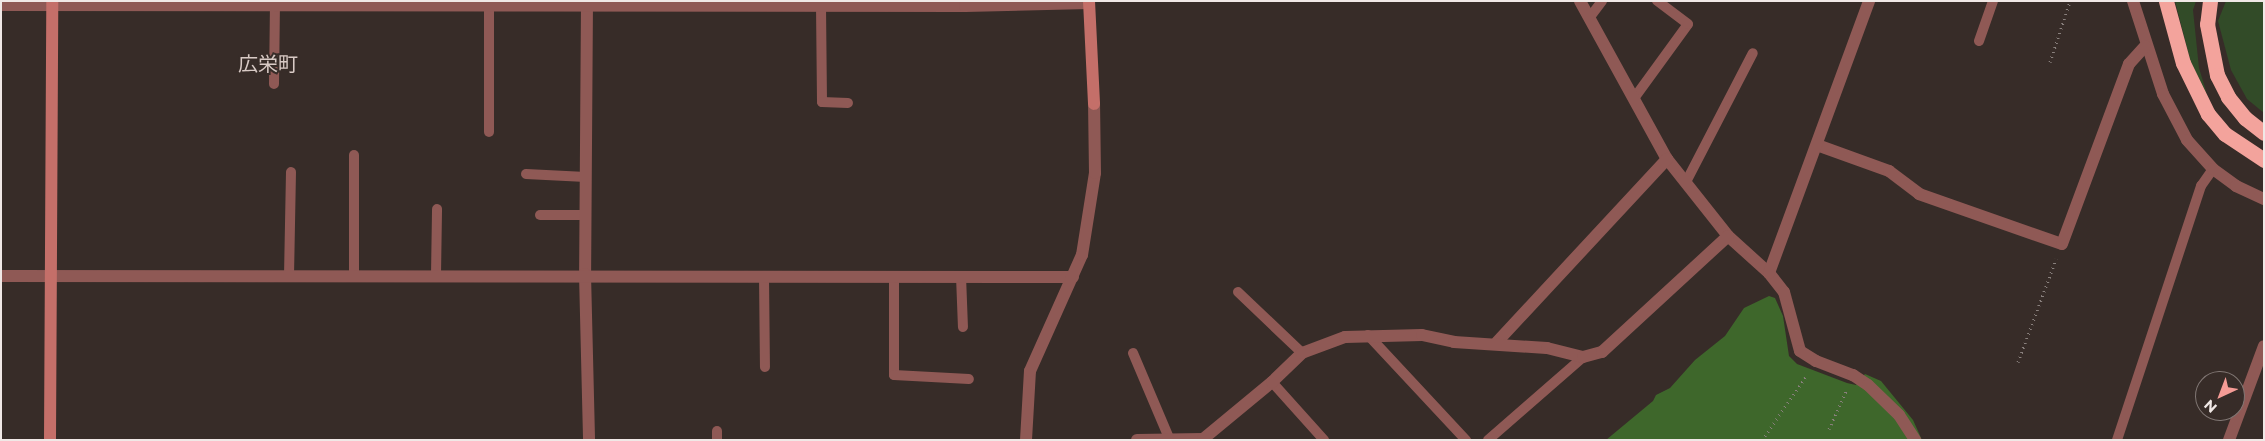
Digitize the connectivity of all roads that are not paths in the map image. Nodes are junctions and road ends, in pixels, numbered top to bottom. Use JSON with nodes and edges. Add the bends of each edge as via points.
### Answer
{"nodes":[{"id":1,"x":1580,"y":1,"type":"edge"},
{"id":2,"x":1602,"y":1,"type":"edge"},
{"id":3,"x":1657,"y":1,"type":"edge"},
{"id":4,"x":1869,"y":1,"type":"edge"},
{"id":5,"x":1993,"y":1,"type":"edge"},
{"id":6,"x":2133,"y":1,"type":"edge"},
{"id":7,"x":2166,"y":1,"type":"edge"},
{"id":8,"x":2210,"y":1,"type":"edge"},
{"id":9,"x":1089,"y":2,"type":"edge"},
{"id":10,"x":52,"y":3,"type":"edge"},
{"id":11,"x":250,"y":3,"type":"edge"},
{"id":12,"x":378,"y":3,"type":"edge"},
{"id":13,"x":416,"y":3,"type":"edge"},
{"id":14,"x":587,"y":3,"type":"edge"},
{"id":15,"x":706,"y":3,"type":"edge"},
{"id":16,"x":489,"y":4,"type":"junction"},
{"id":17,"x":1,"y":5,"type":"edge"},
{"id":18,"x":275,"y":5,"type":"junction"},
{"id":19,"x":821,"y":6,"type":"junction"},
{"id":20,"x":1590,"y":17,"type":"junction"},
{"id":21,"x":1979,"y":41,"type":"dead end"},
{"id":22,"x":2145,"y":46,"type":"junction"},
{"id":23,"x":1754,"y":53,"type":"dead end"},
{"id":24,"x":274,"y":84,"type":"dead end"},
{"id":25,"x":1635,"y":97,"type":"junction"},
{"id":26,"x":848,"y":103,"type":"dead end"},
{"id":27,"x":489,"y":132,"type":"dead end"},
{"id":28,"x":2264,"y":133,"type":"edge"},
{"id":29,"x":1816,"y":145,"type":"junction"},
{"id":30,"x":354,"y":155,"type":"dead end"},
{"id":31,"x":1667,"y":159,"type":"junction"},
{"id":32,"x":2264,"y":160,"type":"edge"},
{"id":33,"x":2213,"y":169,"type":"junction"},
{"id":34,"x":291,"y":172,"type":"dead end"},
{"id":35,"x":526,"y":174,"type":"dead end"},
{"id":36,"x":586,"y":177,"type":"junction"},
{"id":37,"x":1686,"y":182,"type":"junction"},
{"id":38,"x":2264,"y":199,"type":"edge"},
{"id":39,"x":437,"y":209,"type":"dead end"},
{"id":40,"x":540,"y":215,"type":"dead end"},
{"id":41,"x":586,"y":215,"type":"junction"},
{"id":42,"x":1728,"y":236,"type":"junction"},
{"id":43,"x":585,"y":274,"type":"junction"},
{"id":44,"x":1769,"y":274,"type":"junction"},
{"id":45,"x":354,"y":275,"type":"junction"},
{"id":46,"x":436,"y":275,"type":"junction"},
{"id":47,"x":1,"y":276,"type":"edge"},
{"id":48,"x":289,"y":276,"type":"junction"},
{"id":49,"x":764,"y":276,"type":"junction"},
{"id":50,"x":894,"y":276,"type":"junction"},
{"id":51,"x":961,"y":276,"type":"junction"},
{"id":52,"x":1073,"y":276,"type":"junction"},
{"id":53,"x":51,"y":277,"type":"junction"},
{"id":54,"x":1238,"y":292,"type":"dead end"},
{"id":55,"x":963,"y":327,"type":"dead end"},
{"id":56,"x":1368,"y":334,"type":"junction"},
{"id":57,"x":1497,"y":342,"type":"junction"},
{"id":58,"x":2264,"y":346,"type":"edge"},
{"id":59,"x":1133,"y":353,"type":"dead end"},
{"id":60,"x":1302,"y":353,"type":"junction"},
{"id":61,"x":1583,"y":357,"type":"junction"},
{"id":62,"x":765,"y":367,"type":"dead end"},
{"id":63,"x":969,"y":379,"type":"dead end"},
{"id":64,"x":1272,"y":382,"type":"junction"},
{"id":65,"x":1169,"y":438,"type":"junction"},
{"id":66,"x":1203,"y":439,"type":"edge"},
{"id":67,"x":50,"y":440,"type":"edge"},
{"id":68,"x":589,"y":440,"type":"edge"},
{"id":69,"x":1026,"y":440,"type":"edge"},
{"id":70,"x":1137,"y":440,"type":"edge"},
{"id":71,"x":1324,"y":440,"type":"edge"},
{"id":72,"x":1466,"y":440,"type":"edge"},
{"id":73,"x":1488,"y":440,"type":"edge"},
{"id":74,"x":1915,"y":440,"type":"edge"},
{"id":75,"x":2117,"y":440,"type":"edge"},
{"id":76,"x":2229,"y":440,"type":"edge"}],
"edges":[{"from":1,"to":20,"type":"street"},
{"from":2,"to":20,"type":"lane"},
{"from":3,"to":25,"type":"lane","via":[[1688,24]]},
{"from":4,"to":29,"type":"street"},
{"from":5,"to":21,"type":"lane"},
{"from":6,"to":22,"type":"street"},
{"from":7,"to":32,"type":"highway","via":[[2183,63],[2208,114],[2225,134]]},
{"from":8,"to":28,"type":"highway","via":[[2207,24],[2217,75],[2239,111]]},
{"from":9,"to":19,"type":"street"},
{"from":9,"to":52,"type":"street","via":[[1095,173],[1082,255]]},
{"from":10,"to":11,"type":"street"},
{"from":10,"to":17,"type":"street"},
{"from":10,"to":53,"type":"street"},
{"from":11,"to":18,"type":"street"},
{"from":12,"to":13,"type":"street"},
{"from":12,"to":18,"type":"street"},
{"from":13,"to":16,"type":"street"},
{"from":14,"to":15,"type":"street"},
{"from":14,"to":16,"type":"street"},
{"from":14,"to":36,"type":"street"},
{"from":15,"to":19,"type":"street"},
{"from":16,"to":27,"type":"lane"},
{"from":18,"to":24,"type":"lane"},
{"from":19,"to":26,"type":"lane","via":[[822,102]]},
{"from":20,"to":25,"type":"street"},
{"from":22,"to":29,"type":"street","via":[[2129,64],[2062,244],[1919,194],[1889,171]]},
{"from":22,"to":33,"type":"street","via":[[2174,118],[2187,140]]},
{"from":23,"to":37,"type":"lane"},
{"from":25,"to":31,"type":"street"},
{"from":29,"to":44,"type":"street"},
{"from":30,"to":45,"type":"lane"},
{"from":31,"to":37,"type":"street"},
{"from":31,"to":57,"type":"street"},
{"from":33,"to":38,"type":"street","via":[[2236,186]]},
{"from":33,"to":75,"type":"lane","via":[[2203,179],[2188,221]]},
{"from":34,"to":48,"type":"lane"},
{"from":35,"to":36,"type":"lane"},
{"from":36,"to":41,"type":"street"},
{"from":37,"to":42,"type":"street"},
{"from":39,"to":46,"type":"lane"},
{"from":40,"to":41,"type":"lane"},
{"from":41,"to":43,"type":"street"},
{"from":42,"to":44,"type":"street"},
{"from":42,"to":61,"type":"street","via":[[1602,352]]},
{"from":43,"to":46,"type":"street"},
{"from":43,"to":49,"type":"street"},
{"from":43,"to":68,"type":"street"},
{"from":44,"to":74,"type":"street","via":[[1784,292],[1800,351],[1816,361],[1853,375],[1900,415]]},
{"from":45,"to":46,"type":"street"},
{"from":45,"to":48,"type":"street"},
{"from":47,"to":53,"type":"street"},
{"from":48,"to":53,"type":"street"},
{"from":49,"to":50,"type":"street"},
{"from":49,"to":62,"type":"lane"},
{"from":50,"to":51,"type":"street"},
{"from":50,"to":63,"type":"lane","via":[[894,375]]},
{"from":51,"to":52,"type":"street"},
{"from":51,"to":55,"type":"lane"},
{"from":52,"to":69,"type":"street","via":[[1040,342],[1030,372]]},
{"from":53,"to":67,"type":"street"},
{"from":54,"to":60,"type":"lane"},
{"from":56,"to":57,"type":"street"},
{"from":56,"to":60,"type":"street","via":[[1345,337]]},
{"from":56,"to":72,"type":"lane"},
{"from":57,"to":61,"type":"street","via":[[1547,348]]},
{"from":58,"to":76,"type":"street"},
{"from":59,"to":65,"type":"lane"},
{"from":60,"to":64,"type":"street"},
{"from":61,"to":73,"type":"lane"},
{"from":64,"to":66,"type":"street"},
{"from":64,"to":71,"type":"lane"},
{"from":65,"to":66,"type":"street"},
{"from":65,"to":70,"type":"street"}]}
